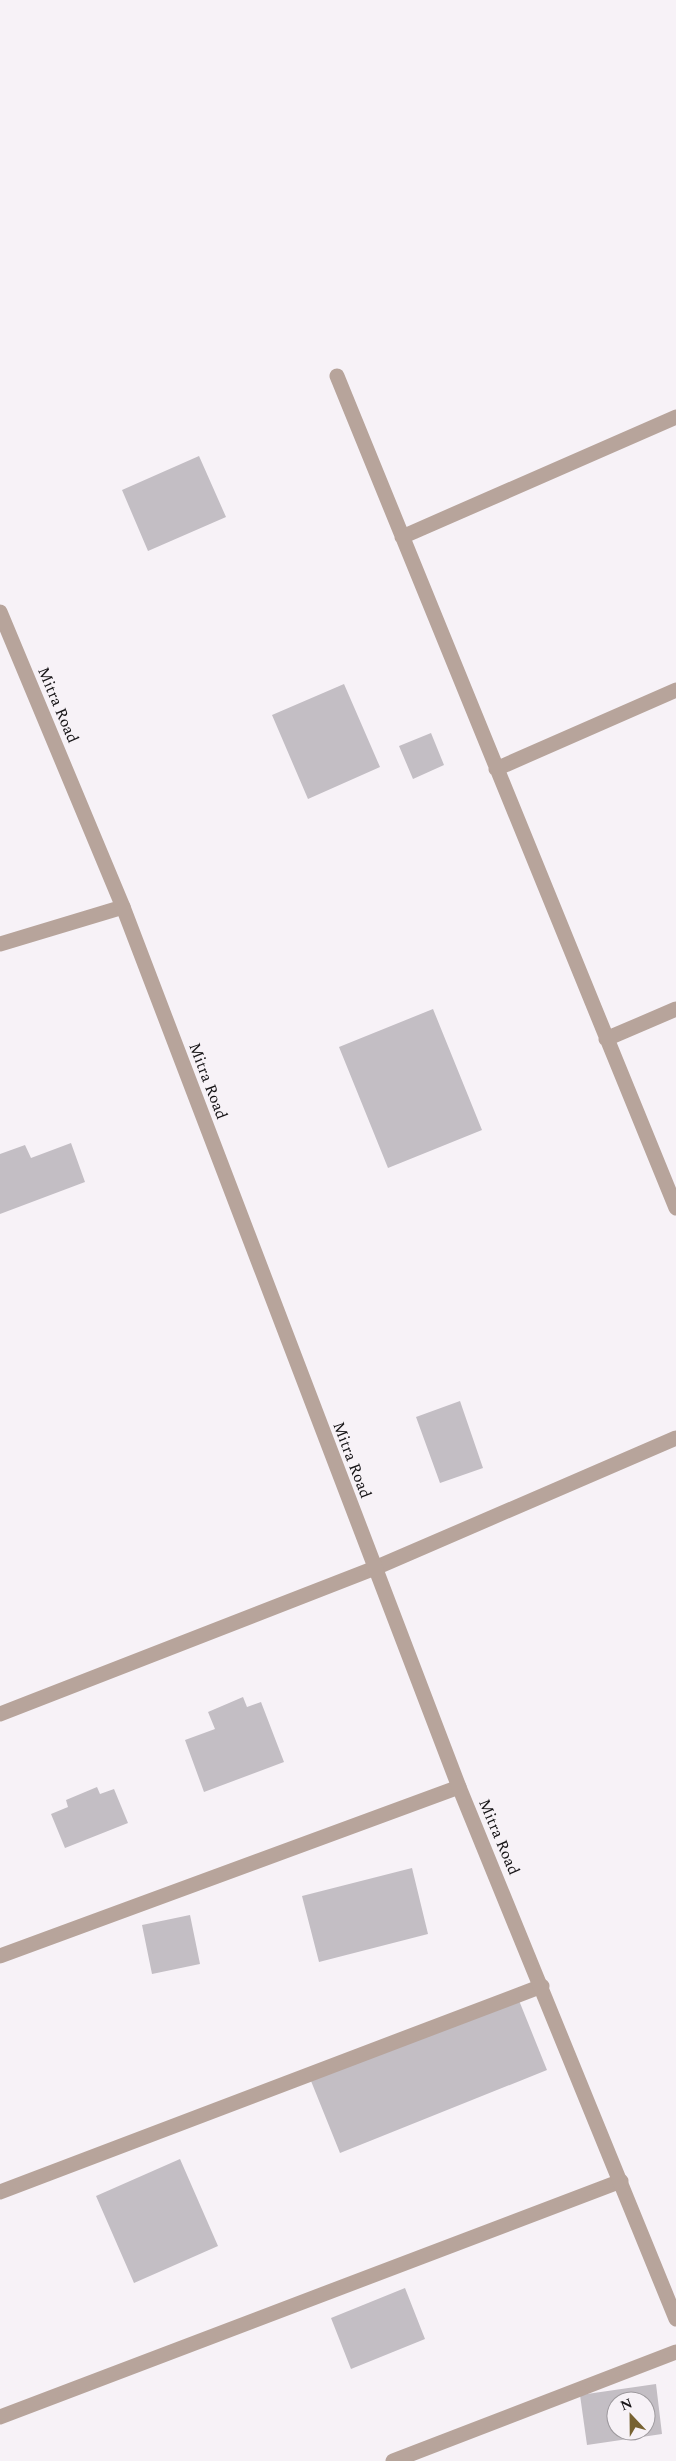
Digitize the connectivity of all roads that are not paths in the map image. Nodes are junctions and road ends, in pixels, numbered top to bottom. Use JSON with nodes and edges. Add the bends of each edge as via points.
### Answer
{"nodes":[{"id":1,"x":337,"y":376,"type":"dead end"},
{"id":2,"x":676,"y":417,"type":"edge"},
{"id":3,"x":402,"y":537,"type":"junction"},
{"id":4,"x":0,"y":612,"type":"edge"},
{"id":5,"x":676,"y":690,"type":"edge"},
{"id":6,"x":496,"y":769,"type":"junction"},
{"id":7,"x":123,"y":907,"type":"junction"},
{"id":8,"x":0,"y":944,"type":"edge"},
{"id":9,"x":676,"y":1009,"type":"edge"},
{"id":10,"x":606,"y":1039,"type":"junction"},
{"id":11,"x":676,"y":1208,"type":"edge"},
{"id":12,"x":676,"y":1438,"type":"edge"},
{"id":13,"x":375,"y":1568,"type":"junction"},
{"id":14,"x":0,"y":1714,"type":"edge"},
{"id":15,"x":459,"y":1787,"type":"junction"},
{"id":16,"x":0,"y":1956,"type":"edge"},
{"id":17,"x":542,"y":1986,"type":"junction"},
{"id":18,"x":622,"y":2181,"type":"junction"},
{"id":19,"x":0,"y":2192,"type":"edge"},
{"id":20,"x":676,"y":2319,"type":"edge"},
{"id":21,"x":676,"y":2352,"type":"edge"},
{"id":22,"x":0,"y":2418,"type":"edge"},
{"id":23,"x":394,"y":2461,"type":"edge"}],
"edges":[{"from":1,"to":3,"type":"street"},
{"from":2,"to":3,"type":"street"},
{"from":3,"to":6,"type":"street"},
{"from":4,"to":7,"type":"street","name":"Mitra Road"},
{"from":5,"to":6,"type":"street"},
{"from":6,"to":10,"type":"street"},
{"from":7,"to":8,"type":"street"},
{"from":7,"to":13,"type":"street","name":"Mitra Road"},
{"from":9,"to":10,"type":"street"},
{"from":10,"to":11,"type":"street"},
{"from":12,"to":13,"type":"street"},
{"from":13,"to":14,"type":"street"},
{"from":13,"to":15,"type":"street","name":"Mitra Road"},
{"from":15,"to":16,"type":"street"},
{"from":15,"to":17,"type":"street","name":"Mitra Road"},
{"from":17,"to":18,"type":"street","name":"Mitra Road"},
{"from":17,"to":19,"type":"street"},
{"from":18,"to":20,"type":"street","name":"Mitra Road"},
{"from":18,"to":22,"type":"street"},
{"from":21,"to":23,"type":"street"}]}
